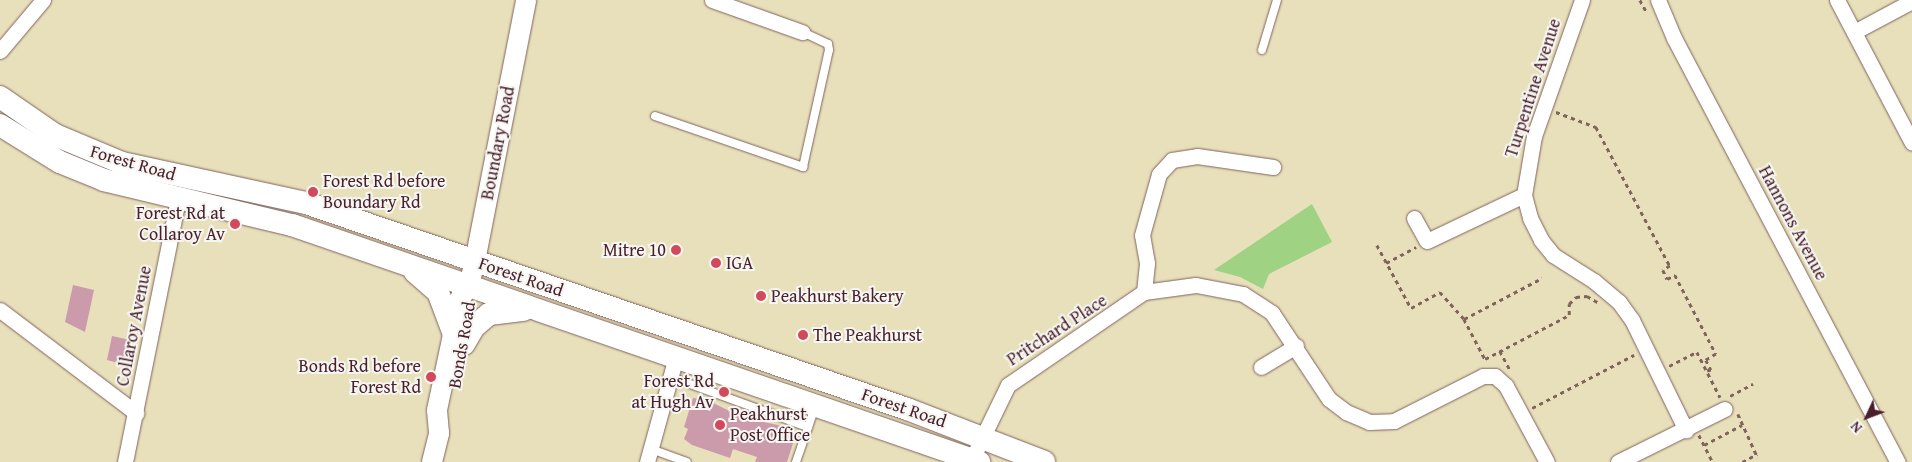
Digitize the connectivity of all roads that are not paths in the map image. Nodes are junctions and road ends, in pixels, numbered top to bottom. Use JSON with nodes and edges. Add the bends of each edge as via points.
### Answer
{"nodes":[{"id":1,"x":43,"y":0,"type":"edge"},
{"id":2,"x":526,"y":0,"type":"edge"},
{"id":3,"x":712,"y":0,"type":"edge"},
{"id":4,"x":1277,"y":0,"type":"edge"},
{"id":5,"x":1582,"y":0,"type":"edge"},
{"id":6,"x":1658,"y":0,"type":"edge"},
{"id":7,"x":1837,"y":0,"type":"edge"},
{"id":8,"x":1912,"y":1,"type":"edge"},
{"id":9,"x":802,"y":32,"type":"joint"},
{"id":10,"x":1854,"y":32,"type":"junction"},
{"id":11,"x":1262,"y":50,"type":"dead end"},
{"id":12,"x":0,"y":51,"type":"edge"},
{"id":13,"x":0,"y":97,"type":"edge"},
{"id":14,"x":655,"y":116,"type":"dead end"},
{"id":15,"x":0,"y":125,"type":"edge"},
{"id":16,"x":1912,"y":143,"type":"edge"},
{"id":17,"x":1273,"y":167,"type":"dead end"},
{"id":18,"x":1524,"y":195,"type":"junction"},
{"id":19,"x":178,"y":198,"type":"junction"},
{"id":20,"x":1414,"y":218,"type":"dead end"},
{"id":21,"x":475,"y":261,"type":"junction"},
{"id":22,"x":403,"y":263,"type":"junction"},
{"id":23,"x":469,"y":286,"type":"junction"},
{"id":24,"x":1144,"y":292,"type":"junction"},
{"id":25,"x":0,"y":310,"type":"edge"},
{"id":26,"x":543,"y":310,"type":"junction"},
{"id":27,"x":459,"y":338,"type":"junction"},
{"id":28,"x":1296,"y":346,"type":"junction"},
{"id":29,"x":674,"y":367,"type":"junction"},
{"id":30,"x":1261,"y":367,"type":"dead end"},
{"id":31,"x":1730,"y":403,"type":"road end"},
{"id":32,"x":816,"y":404,"type":"junction"},
{"id":33,"x":136,"y":413,"type":"junction"},
{"id":34,"x":808,"y":427,"type":"junction"},
{"id":35,"x":1690,"y":428,"type":"junction"},
{"id":36,"x":982,"y":437,"type":"junction"},
{"id":37,"x":649,"y":456,"type":"edge"},
{"id":38,"x":976,"y":461,"type":"edge"},
{"id":39,"x":125,"y":462,"type":"edge"},
{"id":40,"x":432,"y":462,"type":"edge"},
{"id":41,"x":687,"y":462,"type":"edge"},
{"id":42,"x":796,"y":462,"type":"edge"},
{"id":43,"x":1044,"y":462,"type":"edge"},
{"id":44,"x":1547,"y":462,"type":"edge"},
{"id":45,"x":1618,"y":462,"type":"edge"},
{"id":46,"x":1898,"y":462,"type":"edge"}],
"edges":[{"from":1,"to":12,"type":"street"},
{"from":2,"to":21,"type":"main road","name":"Boundary Road"},
{"from":3,"to":9,"type":"street"},
{"from":4,"to":11,"type":"lane"},
{"from":5,"to":18,"type":"street","name":"Turpentine Avenue","via":[[1534,136]]},
{"from":6,"to":46,"type":"street","name":"Hannons Avenue","via":[[1674,38]]},
{"from":7,"to":10,"type":"street"},
{"from":8,"to":10,"type":"street"},
{"from":9,"to":14,"type":"lane","via":[[828,44],[829,50],[803,167]]},
{"from":10,"to":16,"type":"street"},
{"from":13,"to":21,"type":"main road","name":"Forest Road","via":[[55,135],[122,163],[283,197]]},
{"from":15,"to":19,"type":"main road","name":"Forest Road","via":[[40,152],[83,172],[128,187]]},
{"from":17,"to":24,"type":"street","via":[[1197,156],[1172,160],[1159,174],[1142,235],[1147,263]]},
{"from":18,"to":20,"type":"street","via":[[1427,241]]},
{"from":18,"to":35,"type":"street","name":"Turpentine Avenue","via":[[1530,218],[1553,255],[1594,281],[1618,302],[1632,320]]},
{"from":19,"to":22,"type":"main road","name":"Forest Road","via":[[270,218]]},
{"from":19,"to":33,"type":"street","name":"Collaroy Avenue"},
{"from":21,"to":23,"type":"main road","name":"Boundary Road"},
{"from":21,"to":36,"type":"main road","name":"Forest Road"},
{"from":22,"to":23,"type":"main road","name":"Forest Road"},
{"from":22,"to":27,"type":"main road","via":[[438,292]]},
{"from":23,"to":26,"type":"main road","name":"Forest Road"},
{"from":23,"to":27,"type":"main road","name":"Bonds Road","via":[[461,298]]},
{"from":24,"to":28,"type":"street","name":"Pritchard Place","via":[[1182,285],[1229,290],[1272,313]]},
{"from":24,"to":36,"type":"street","name":"Pritchard Place","via":[[1008,385]]},
{"from":25,"to":33,"type":"street"},
{"from":26,"to":27,"type":"main road","via":[[495,311]]},
{"from":26,"to":29,"type":"main road","name":"Forest Road"},
{"from":27,"to":40,"type":"main road","name":"Bonds Road","via":[[437,410],[439,433]]},
{"from":28,"to":30,"type":"street"},
{"from":28,"to":44,"type":"street","name":"Pritchard Place","via":[[1314,379],[1336,406],[1369,422],[1394,421],[1483,376],[1496,376],[1506,386]]},
{"from":29,"to":32,"type":"main road","name":"Forest Road"},
{"from":29,"to":34,"type":"lane"},
{"from":29,"to":37,"type":"street"},
{"from":31,"to":35,"type":"street"},
{"from":32,"to":34,"type":"lane"},
{"from":32,"to":38,"type":"main road","name":"Forest Road"},
{"from":33,"to":39,"type":"street","name":"Collaroy Avenue"},
{"from":34,"to":42,"type":"lane"},
{"from":35,"to":45,"type":"street"},
{"from":36,"to":38,"type":"street","name":"Pritchard Place"},
{"from":36,"to":43,"type":"main road","name":"Forest Road"},
{"from":37,"to":41,"type":"lane"}]}
